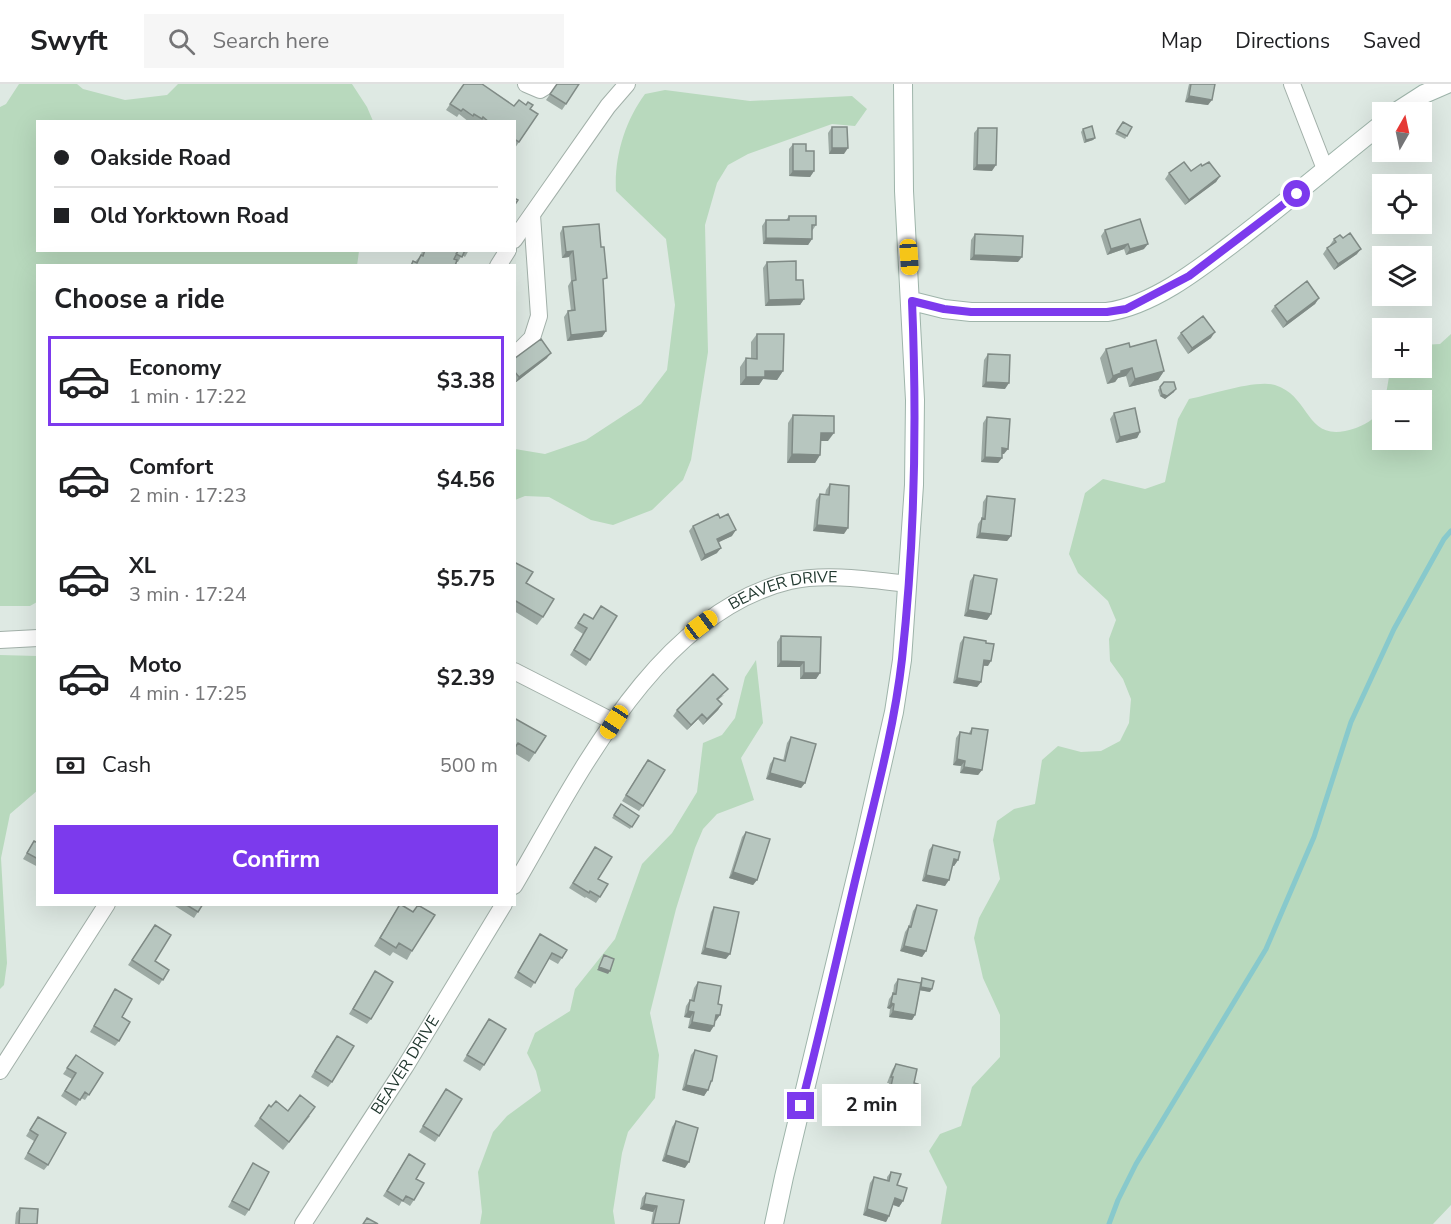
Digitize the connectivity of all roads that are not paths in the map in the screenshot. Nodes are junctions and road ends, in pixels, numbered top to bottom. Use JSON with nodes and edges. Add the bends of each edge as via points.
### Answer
{"nodes":[{"id":1,"x":526,"y":84,"type":"edge"},
{"id":2,"x":550,"y":84,"type":"edge"},
{"id":3,"x":627,"y":84,"type":"edge"},
{"id":4,"x":903,"y":84,"type":"edge"},
{"id":5,"x":1292,"y":84,"type":"edge"},
{"id":6,"x":1447,"y":84,"type":"edge"},
{"id":7,"x":1412,"y":102,"type":"edge"},
{"id":8,"x":1372,"y":132,"type":"edge"},
{"id":9,"x":1325,"y":169,"type":"junction"},
{"id":10,"x":532,"y":215,"type":"junction"},
{"id":11,"x":516,"y":237,"type":"edge"},
{"id":12,"x":912,"y":301,"type":"junction"},
{"id":13,"x":516,"y":354,"type":"edge"},
{"id":14,"x":908,"y":584,"type":"junction"},
{"id":15,"x":36,"y":638,"type":"edge"},
{"id":16,"x":0,"y":640,"type":"edge"},
{"id":17,"x":516,"y":672,"type":"edge"},
{"id":18,"x":614,"y":722,"type":"junction"},
{"id":19,"x":516,"y":883,"type":"edge"},
{"id":20,"x":106,"y":906,"type":"edge"},
{"id":21,"x":503,"y":906,"type":"edge"},
{"id":22,"x":2,"y":1063,"type":"edge"},
{"id":23,"x":303,"y":1224,"type":"edge"},
{"id":24,"x":774,"y":1224,"type":"edge"}],
"edges":[{"from":1,"to":2,"type":"street","via":[[540,90]]},
{"from":3,"to":10,"type":"street"},
{"from":4,"to":12,"type":"main road","via":[[904,191]]},
{"from":5,"to":9,"type":"street"},
{"from":6,"to":7,"type":"main road"},
{"from":8,"to":9,"type":"main road"},
{"from":9,"to":12,"type":"main road","via":[[1189,276],[1126,309],[971,312]]},
{"from":10,"to":11,"type":"street"},
{"from":10,"to":13,"type":"street","via":[[539,316],[532,338]]},
{"from":12,"to":14,"type":"main road","via":[[914,485]]},
{"from":14,"to":18,"type":"street","name":"BEAVER DRIVE","via":[[840,577],[791,581],[757,593],[718,612],[684,638],[650,674]]},
{"from":14,"to":24,"type":"main road","via":[[894,712]]},
{"from":15,"to":16,"type":"street"},
{"from":17,"to":18,"type":"street"},
{"from":18,"to":19,"type":"street","name":"BEAVER DRIVE"},
{"from":20,"to":22,"type":"street"},
{"from":21,"to":23,"type":"street","name":"BEAVER DRIVE"}]}
